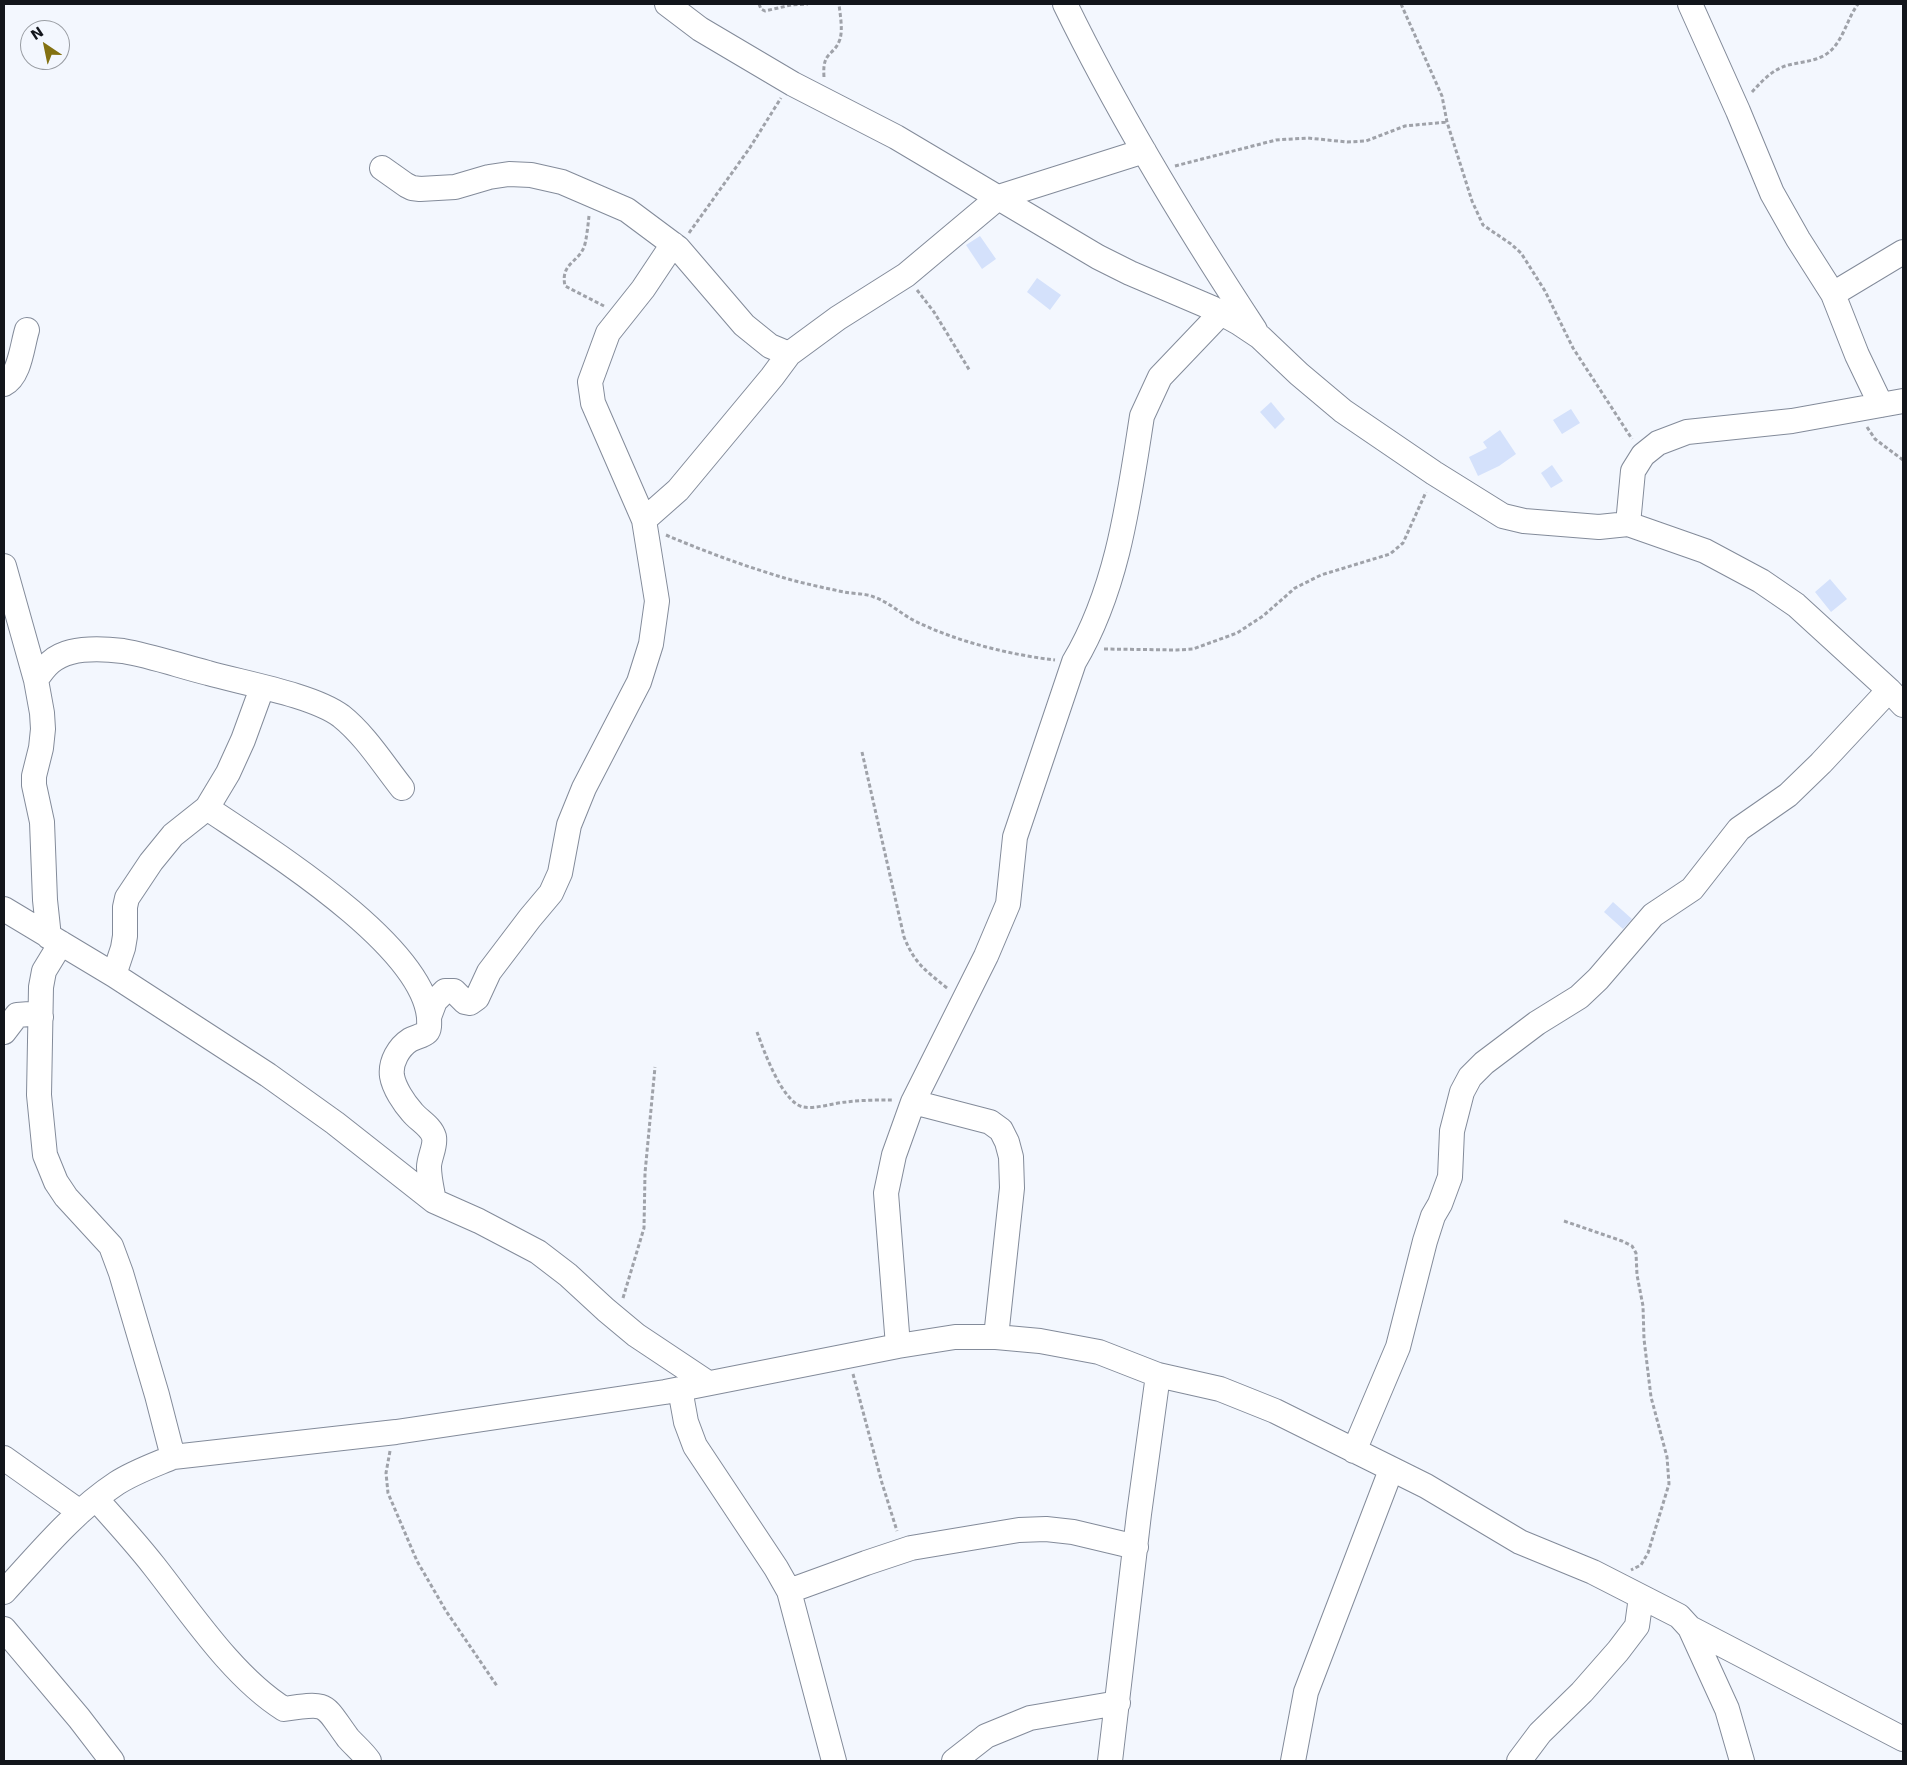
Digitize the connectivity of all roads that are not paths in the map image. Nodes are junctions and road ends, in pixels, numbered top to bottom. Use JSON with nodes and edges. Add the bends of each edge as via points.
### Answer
{"nodes":[{"id":1,"x":667,"y":4,"type":"edge"},
{"id":2,"x":1065,"y":4,"type":"edge"},
{"id":3,"x":1690,"y":4,"type":"edge"},
{"id":4,"x":1149,"y":161,"type":"junction"},
{"id":5,"x":382,"y":168,"type":"dead end"},
{"id":6,"x":999,"y":197,"type":"junction"},
{"id":7,"x":675,"y":246,"type":"junction"},
{"id":8,"x":1903,"y":252,"type":"edge"},
{"id":9,"x":1833,"y":294,"type":"junction"},
{"id":10,"x":1221,"y":313,"type":"junction"},
{"id":11,"x":27,"y":330,"type":"dead end"},
{"id":12,"x":1260,"y":336,"type":"junction"},
{"id":13,"x":789,"y":354,"type":"junction"},
{"id":14,"x":4,"y":384,"type":"edge"},
{"id":15,"x":1892,"y":403,"type":"edge"},
{"id":16,"x":644,"y":523,"type":"junction"},
{"id":17,"x":1628,"y":524,"type":"junction"},
{"id":18,"x":4,"y":566,"type":"edge"},
{"id":19,"x":36,"y":680,"type":"junction"},
{"id":20,"x":262,"y":688,"type":"junction"},
{"id":21,"x":1896,"y":697,"type":"edge"},
{"id":22,"x":402,"y":788,"type":"dead end"},
{"id":23,"x":207,"y":808,"type":"junction"},
{"id":24,"x":4,"y":909,"type":"edge"},
{"id":25,"x":55,"y":940,"type":"junction"},
{"id":26,"x":114,"y":975,"type":"junction"},
{"id":27,"x":41,"y":1017,"type":"junction"},
{"id":28,"x":429,"y":1017,"type":"junction"},
{"id":29,"x":4,"y":1032,"type":"edge"},
{"id":30,"x":913,"y":1102,"type":"junction"},
{"id":31,"x":434,"y":1201,"type":"junction"},
{"id":32,"x":996,"y":1337,"type":"junction"},
{"id":33,"x":898,"y":1346,"type":"junction"},
{"id":34,"x":1158,"y":1375,"type":"junction"},
{"id":35,"x":708,"y":1383,"type":"junction"},
{"id":36,"x":680,"y":1389,"type":"junction"},
{"id":37,"x":1354,"y":1450,"type":"junction"},
{"id":38,"x":173,"y":1457,"type":"junction"},
{"id":39,"x":4,"y":1458,"type":"edge"},
{"id":40,"x":1391,"y":1470,"type":"junction"},
{"id":41,"x":88,"y":1506,"type":"junction"},
{"id":42,"x":1136,"y":1548,"type":"junction"},
{"id":43,"x":789,"y":1591,"type":"junction"},
{"id":44,"x":4,"y":1592,"type":"edge"},
{"id":45,"x":1641,"y":1597,"type":"junction"},
{"id":46,"x":1690,"y":1628,"type":"junction"},
{"id":47,"x":4,"y":1629,"type":"edge"},
{"id":48,"x":1118,"y":1703,"type":"junction"},
{"id":49,"x":1903,"y":1739,"type":"edge"},
{"id":50,"x":112,"y":1761,"type":"edge"},
{"id":51,"x":369,"y":1761,"type":"edge"},
{"id":52,"x":834,"y":1761,"type":"edge"},
{"id":53,"x":954,"y":1761,"type":"edge"},
{"id":54,"x":1110,"y":1761,"type":"edge"},
{"id":55,"x":1293,"y":1761,"type":"edge"},
{"id":56,"x":1519,"y":1761,"type":"edge"},
{"id":57,"x":1742,"y":1761,"type":"edge"}],
"edges":[{"from":1,"to":6,"type":"street","via":[[700,29],[793,84]]},
{"from":2,"to":4,"type":"street"},
{"from":3,"to":9,"type":"street","via":[[1772,193]]},
{"from":4,"to":6,"type":"street"},
{"from":4,"to":12,"type":"street"},
{"from":5,"to":7,"type":"street","via":[[412,188],[455,186],[509,174],[562,182],[627,210]]},
{"from":6,"to":10,"type":"street","via":[[1098,257]]},
{"from":6,"to":13,"type":"street","via":[[906,276],[838,318]]},
{"from":7,"to":13,"type":"street","via":[[744,325],[770,346]]},
{"from":7,"to":16,"type":"street","via":[[608,333],[590,382],[593,403]]},
{"from":8,"to":9,"type":"street"},
{"from":9,"to":15,"type":"street","via":[[1857,355]]},
{"from":10,"to":12,"type":"street"},
{"from":10,"to":30,"type":"street","via":[[1160,376],[1149,398],[1142,416],[1121,536],[1103,599],[1079,655],[1015,837],[1008,904]]},
{"from":11,"to":14,"type":"street","via":[[15,372]]},
{"from":12,"to":17,"type":"street","via":[[1343,411],[1503,516],[1524,521],[1599,527]]},
{"from":13,"to":16,"type":"street","via":[[678,490]]},
{"from":15,"to":17,"type":"street","via":[[1792,421],[1687,432],[1658,443],[1643,455],[1633,471]]},
{"from":16,"to":28,"type":"street","via":[[657,601],[651,644],[639,682],[584,788],[569,825],[560,873],[551,893],[489,972],[477,998],[470,1003],[454,991],[445,991],[435,1001]]},
{"from":17,"to":21,"type":"street","via":[[1705,550],[1761,581],[1796,605]]},
{"from":18,"to":19,"type":"street"},
{"from":19,"to":20,"type":"street","via":[[45,666],[57,657],[98,649],[124,651]]},
{"from":19,"to":25,"type":"street","via":[[43,729],[34,785],[42,822],[45,900]]},
{"from":20,"to":22,"type":"street","via":[[314,702],[341,716],[363,738]]},
{"from":20,"to":23,"type":"street","via":[[243,740]]},
{"from":21,"to":37,"type":"street","via":[[1788,794],[1739,829],[1692,889],[1653,916],[1579,997],[1530,1029],[1470,1077],[1462,1092],[1452,1130],[1450,1177],[1425,1241],[1398,1346]]},
{"from":23,"to":26,"type":"street","via":[[173,835],[127,898],[126,936]]},
{"from":23,"to":28,"type":"street","via":[[316,883],[365,924],[400,960],[418,987]]},
{"from":24,"to":25,"type":"street"},
{"from":25,"to":26,"type":"street"},
{"from":25,"to":27,"type":"street","via":[[44,971]]},
{"from":26,"to":31,"type":"street","via":[[268,1075]]},
{"from":27,"to":29,"type":"street","via":[[17,1015]]},
{"from":27,"to":38,"type":"street","via":[[39,1095],[45,1155],[66,1197],[111,1246]]},
{"from":28,"to":31,"type":"street","via":[[427,1032],[400,1048],[392,1064],[392,1076],[398,1092],[435,1139],[429,1166]]},
{"from":30,"to":32,"type":"street","via":[[990,1122],[1007,1142],[1012,1188]]},
{"from":30,"to":33,"type":"street","via":[[894,1155],[886,1192]]},
{"from":31,"to":35,"type":"street","via":[[538,1252],[636,1335]]},
{"from":32,"to":33,"type":"street","via":[[955,1337]]},
{"from":32,"to":34,"type":"street","via":[[1099,1352]]},
{"from":33,"to":35,"type":"street"},
{"from":34,"to":37,"type":"street","via":[[1220,1389],[1275,1411]]},
{"from":34,"to":42,"type":"street"},
{"from":35,"to":36,"type":"street"},
{"from":36,"to":38,"type":"street","via":[[396,1432]]},
{"from":36,"to":43,"type":"street","via":[[686,1422],[695,1446]]},
{"from":37,"to":40,"type":"street"},
{"from":38,"to":41,"type":"street","via":[[117,1484]]},
{"from":39,"to":41,"type":"street"},
{"from":40,"to":45,"type":"street","via":[[1426,1486],[1520,1542],[1593,1572]]},
{"from":40,"to":55,"type":"street","via":[[1306,1692]]},
{"from":41,"to":44,"type":"street"},
{"from":41,"to":51,"type":"street","via":[[154,1565],[192,1616],[252,1685],[284,1709],[318,1705],[326,1708]]},
{"from":42,"to":43,"type":"street","via":[[1073,1532],[1019,1530],[904,1550]]},
{"from":42,"to":48,"type":"street"},
{"from":43,"to":52,"type":"street"},
{"from":45,"to":46,"type":"street","via":[[1679,1616]]},
{"from":45,"to":56,"type":"street","via":[[1637,1626],[1628,1639],[1582,1692],[1540,1733]]},
{"from":46,"to":49,"type":"street"},
{"from":46,"to":57,"type":"street","via":[[1727,1709]]},
{"from":47,"to":50,"type":"street"},
{"from":48,"to":53,"type":"street","via":[[1030,1718],[986,1736]]},
{"from":48,"to":54,"type":"street"}]}
